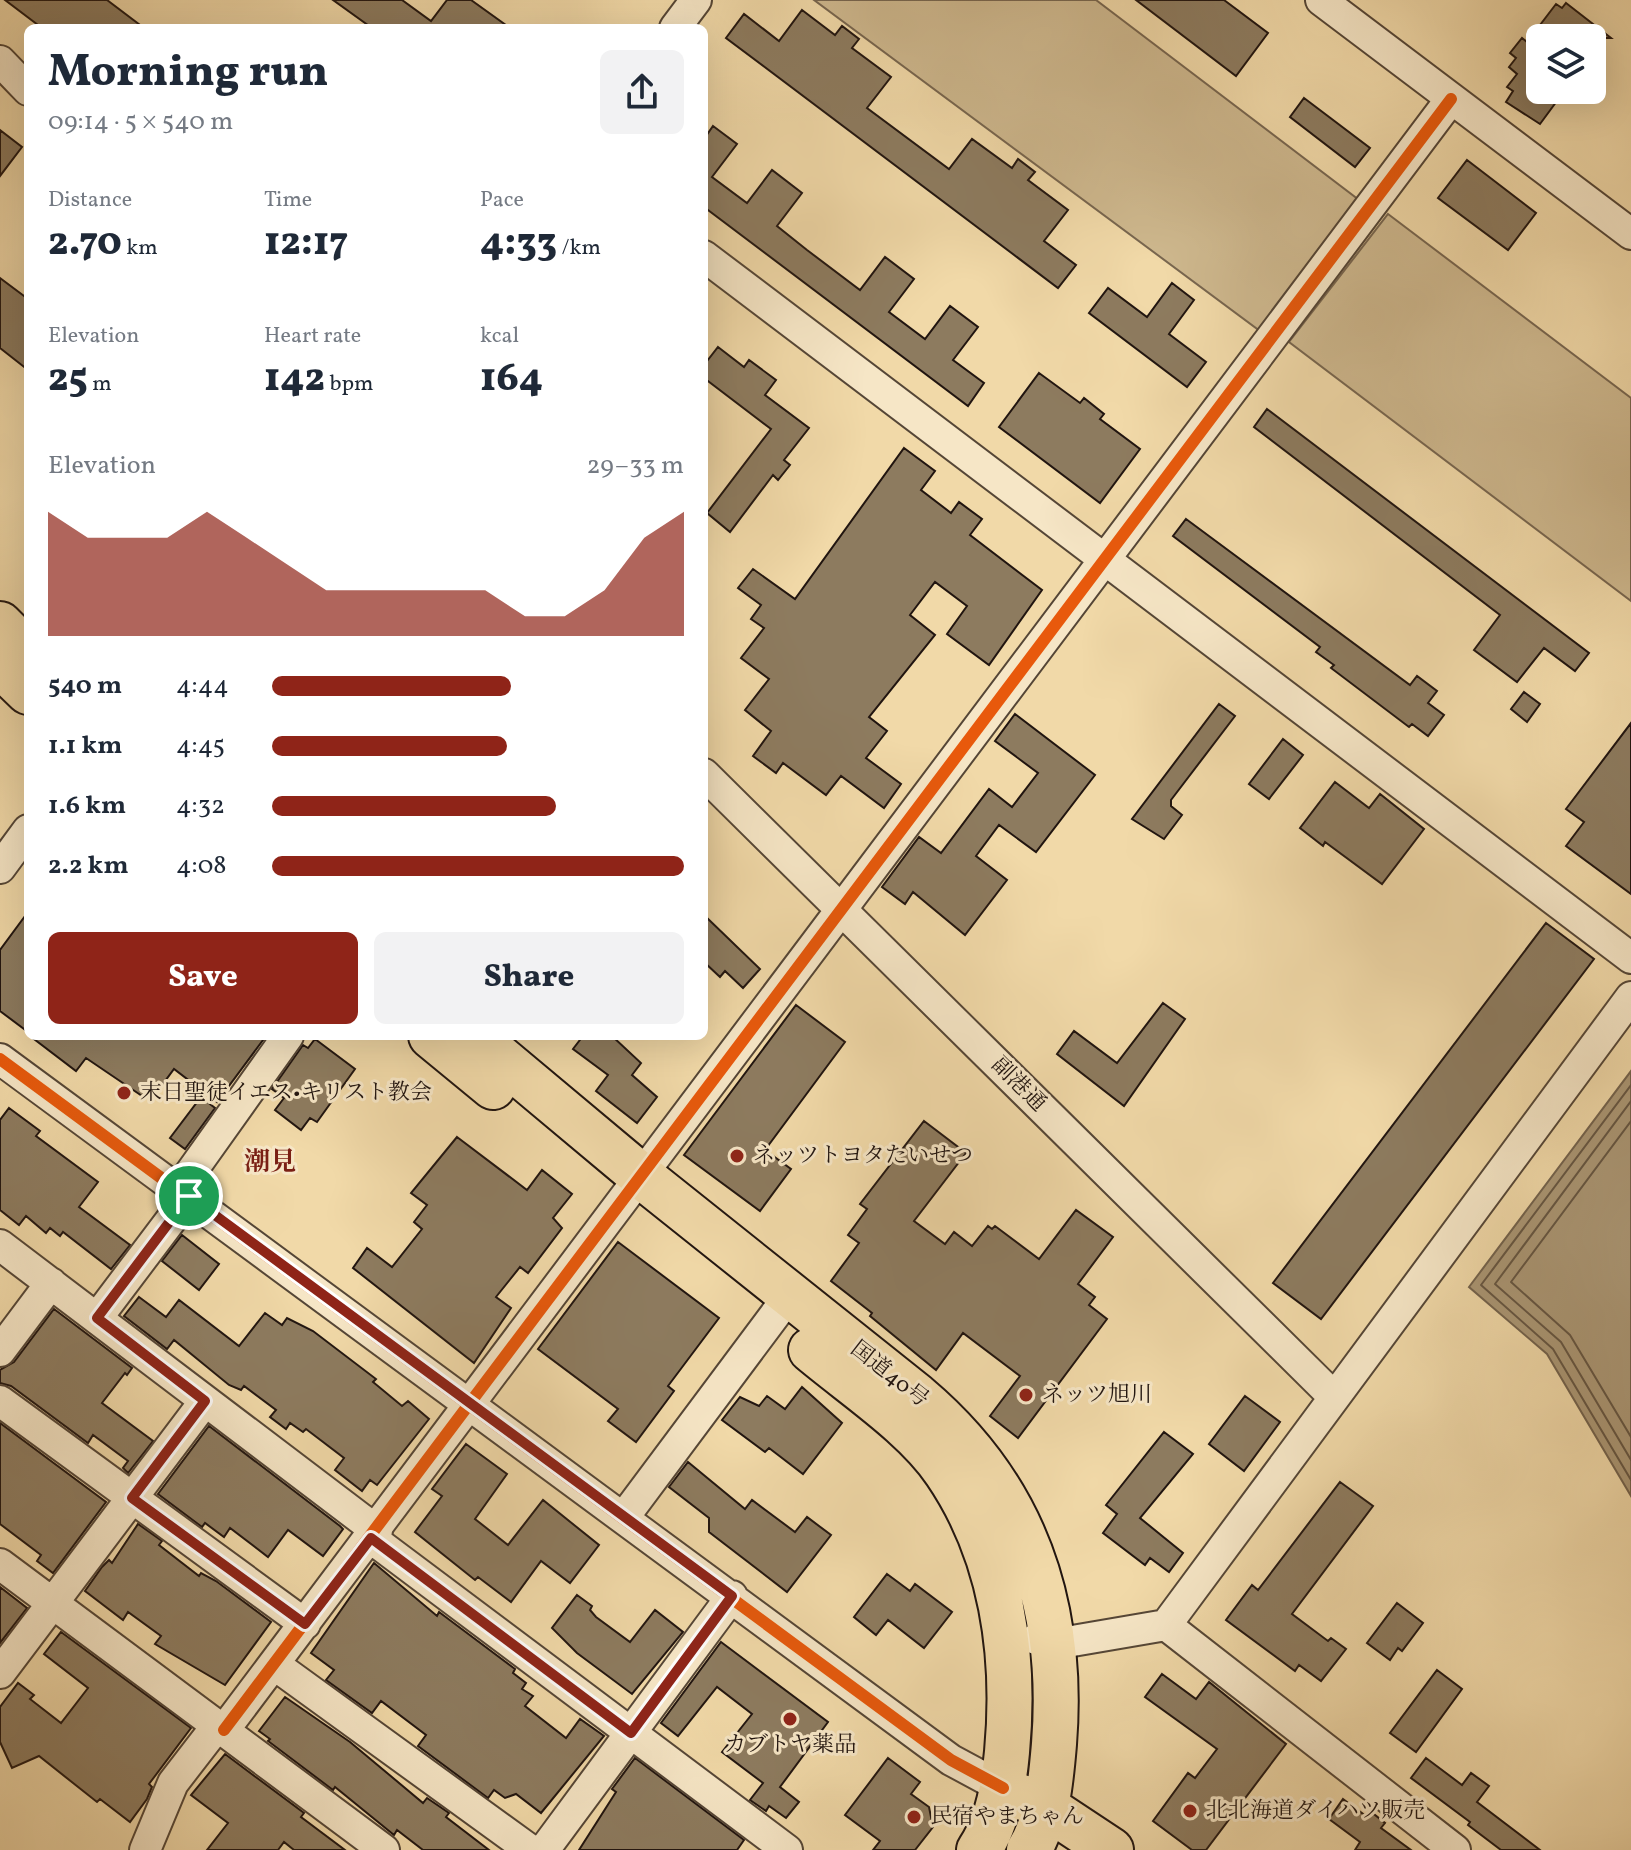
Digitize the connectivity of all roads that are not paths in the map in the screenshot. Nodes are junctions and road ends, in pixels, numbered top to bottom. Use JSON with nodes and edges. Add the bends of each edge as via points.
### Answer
{"nodes":[{"id":1,"x":696,"y":0,"type":"edge"},
{"id":2,"x":1321,"y":0,"type":"edge"},
{"id":3,"x":678,"y":24,"type":"edge"},
{"id":4,"x":0,"y":61,"type":"edge"},
{"id":5,"x":24,"y":86,"type":"edge"},
{"id":6,"x":1451,"y":99,"type":"junction"},
{"id":7,"x":1631,"y":234,"type":"edge"},
{"id":8,"x":708,"y":259,"type":"edge"},
{"id":9,"x":1104,"y":559,"type":"junction"},
{"id":10,"x":0,"y":624,"type":"edge"},
{"id":11,"x":24,"y":648,"type":"edge"},
{"id":12,"x":0,"y":665,"type":"edge"},
{"id":13,"x":24,"y":688,"type":"edge"},
{"id":14,"x":708,"y":778,"type":"edge"},
{"id":15,"x":839,"y":909,"type":"junction"},
{"id":16,"x":1631,"y":958,"type":"edge"},
{"id":17,"x":1631,"y":997,"type":"edge"},
{"id":18,"x":285,"y":1040,"type":"edge"},
{"id":19,"x":436,"y":1040,"type":"edge"},
{"id":20,"x":478,"y":1040,"type":"edge"},
{"id":21,"x":0,"y":1059,"type":"edge"},
{"id":22,"x":632,"y":1186,"type":"junction"},
{"id":23,"x":184,"y":1192,"type":"junction"},
{"id":24,"x":0,"y":1245,"type":"edge"},
{"id":25,"x":51,"y":1283,"type":"junction"},
{"id":26,"x":781,"y":1306,"type":"junction"},
{"id":27,"x":97,"y":1318,"type":"junction"},
{"id":28,"x":0,"y":1351,"type":"edge"},
{"id":29,"x":1333,"y":1396,"type":"junction"},
{"id":30,"x":0,"y":1401,"type":"edge"},
{"id":31,"x":205,"y":1401,"type":"junction"},
{"id":32,"x":471,"y":1404,"type":"junction"},
{"id":33,"x":132,"y":1498,"type":"junction"},
{"id":34,"x":624,"y":1517,"type":"junction"},
{"id":35,"x":374,"y":1535,"type":"junction"},
{"id":36,"x":0,"y":1564,"type":"edge"},
{"id":37,"x":732,"y":1596,"type":"junction"},
{"id":38,"x":53,"y":1603,"type":"junction"},
{"id":39,"x":305,"y":1624,"type":"junction"},
{"id":40,"x":1166,"y":1625,"type":"junction"},
{"id":41,"x":1006,"y":1629,"type":"junction"},
{"id":42,"x":1055,"y":1644,"type":"junction"},
{"id":43,"x":275,"y":1665,"type":"junction"},
{"id":44,"x":0,"y":1673,"type":"edge"},
{"id":45,"x":1009,"y":1686,"type":"junction"},
{"id":46,"x":220,"y":1728,"type":"junction"},
{"id":47,"x":631,"y":1733,"type":"junction"},
{"id":48,"x":1003,"y":1788,"type":"junction"},
{"id":49,"x":1038,"y":1838,"type":"edge"},
{"id":50,"x":775,"y":1847,"type":"edge"},
{"id":51,"x":145,"y":1850,"type":"edge"},
{"id":52,"x":384,"y":1850,"type":"edge"},
{"id":53,"x":530,"y":1850,"type":"edge"},
{"id":54,"x":544,"y":1850,"type":"edge"},
{"id":55,"x":979,"y":1850,"type":"edge"},
{"id":56,"x":1111,"y":1850,"type":"edge"},
{"id":57,"x":1455,"y":1850,"type":"edge"}],
"edges":[{"from":1,"to":3,"type":"street"},
{"from":2,"to":6,"type":"street"},
{"from":4,"to":5,"type":"street"},
{"from":6,"to":7,"type":"street"},
{"from":6,"to":9,"type":"street"},
{"from":8,"to":9,"type":"street"},
{"from":9,"to":15,"type":"street"},
{"from":9,"to":16,"type":"street"},
{"from":10,"to":11,"type":"highway"},
{"from":12,"to":13,"type":"highway"},
{"from":14,"to":15,"type":"street","name":"副港通"},
{"from":15,"to":22,"type":"street"},
{"from":15,"to":29,"type":"street","name":"副港通"},
{"from":17,"to":29,"type":"street"},
{"from":18,"to":23,"type":"street"},
{"from":19,"to":22,"type":"highway","name":"国道40号"},
{"from":20,"to":22,"type":"highway","name":"国道40号"},
{"from":21,"to":23,"type":"street"},
{"from":22,"to":26,"type":"highway","name":"国道40号"},
{"from":22,"to":32,"type":"street"},
{"from":23,"to":27,"type":"street"},
{"from":23,"to":32,"type":"street"},
{"from":24,"to":25,"type":"street"},
{"from":25,"to":27,"type":"street"},
{"from":25,"to":28,"type":"street"},
{"from":26,"to":34,"type":"street"},
{"from":26,"to":41,"type":"highway","name":"国道40号","via":[[945,1470],[979,1533]]},
{"from":26,"to":42,"type":"highway","name":"国道40号","via":[[939,1414],[980,1460],[1028,1543]]},
{"from":27,"to":31,"type":"street"},
{"from":29,"to":40,"type":"street"},
{"from":30,"to":33,"type":"street"},
{"from":31,"to":33,"type":"street"},
{"from":31,"to":35,"type":"street"},
{"from":32,"to":34,"type":"street"},
{"from":32,"to":35,"type":"street"},
{"from":33,"to":38,"type":"street"},
{"from":33,"to":39,"type":"street"},
{"from":34,"to":37,"type":"street"},
{"from":35,"to":39,"type":"street"},
{"from":35,"to":47,"type":"street"},
{"from":36,"to":38,"type":"street"},
{"from":37,"to":47,"type":"street"},
{"from":37,"to":48,"type":"street","via":[[951,1760]]},
{"from":38,"to":44,"type":"street"},
{"from":38,"to":46,"type":"street"},
{"from":39,"to":43,"type":"street"},
{"from":40,"to":42,"type":"street"},
{"from":40,"to":57,"type":"street"},
{"from":41,"to":42,"type":"street"},
{"from":41,"to":45,"type":"highway","name":"国道40号"},
{"from":42,"to":45,"type":"street"},
{"from":42,"to":49,"type":"highway","name":"国道40号","via":[[1055,1729]]},
{"from":43,"to":46,"type":"street"},
{"from":43,"to":53,"type":"street"},
{"from":45,"to":48,"type":"highway","name":"国道40号"},
{"from":46,"to":51,"type":"street","via":[[173,1783]]},
{"from":46,"to":52,"type":"street"},
{"from":47,"to":50,"type":"street"},
{"from":47,"to":54,"type":"street"},
{"from":48,"to":49,"type":"highway"},
{"from":48,"to":55,"type":"highway","name":"国道40号"},
{"from":49,"to":56,"type":"highway"}]}
